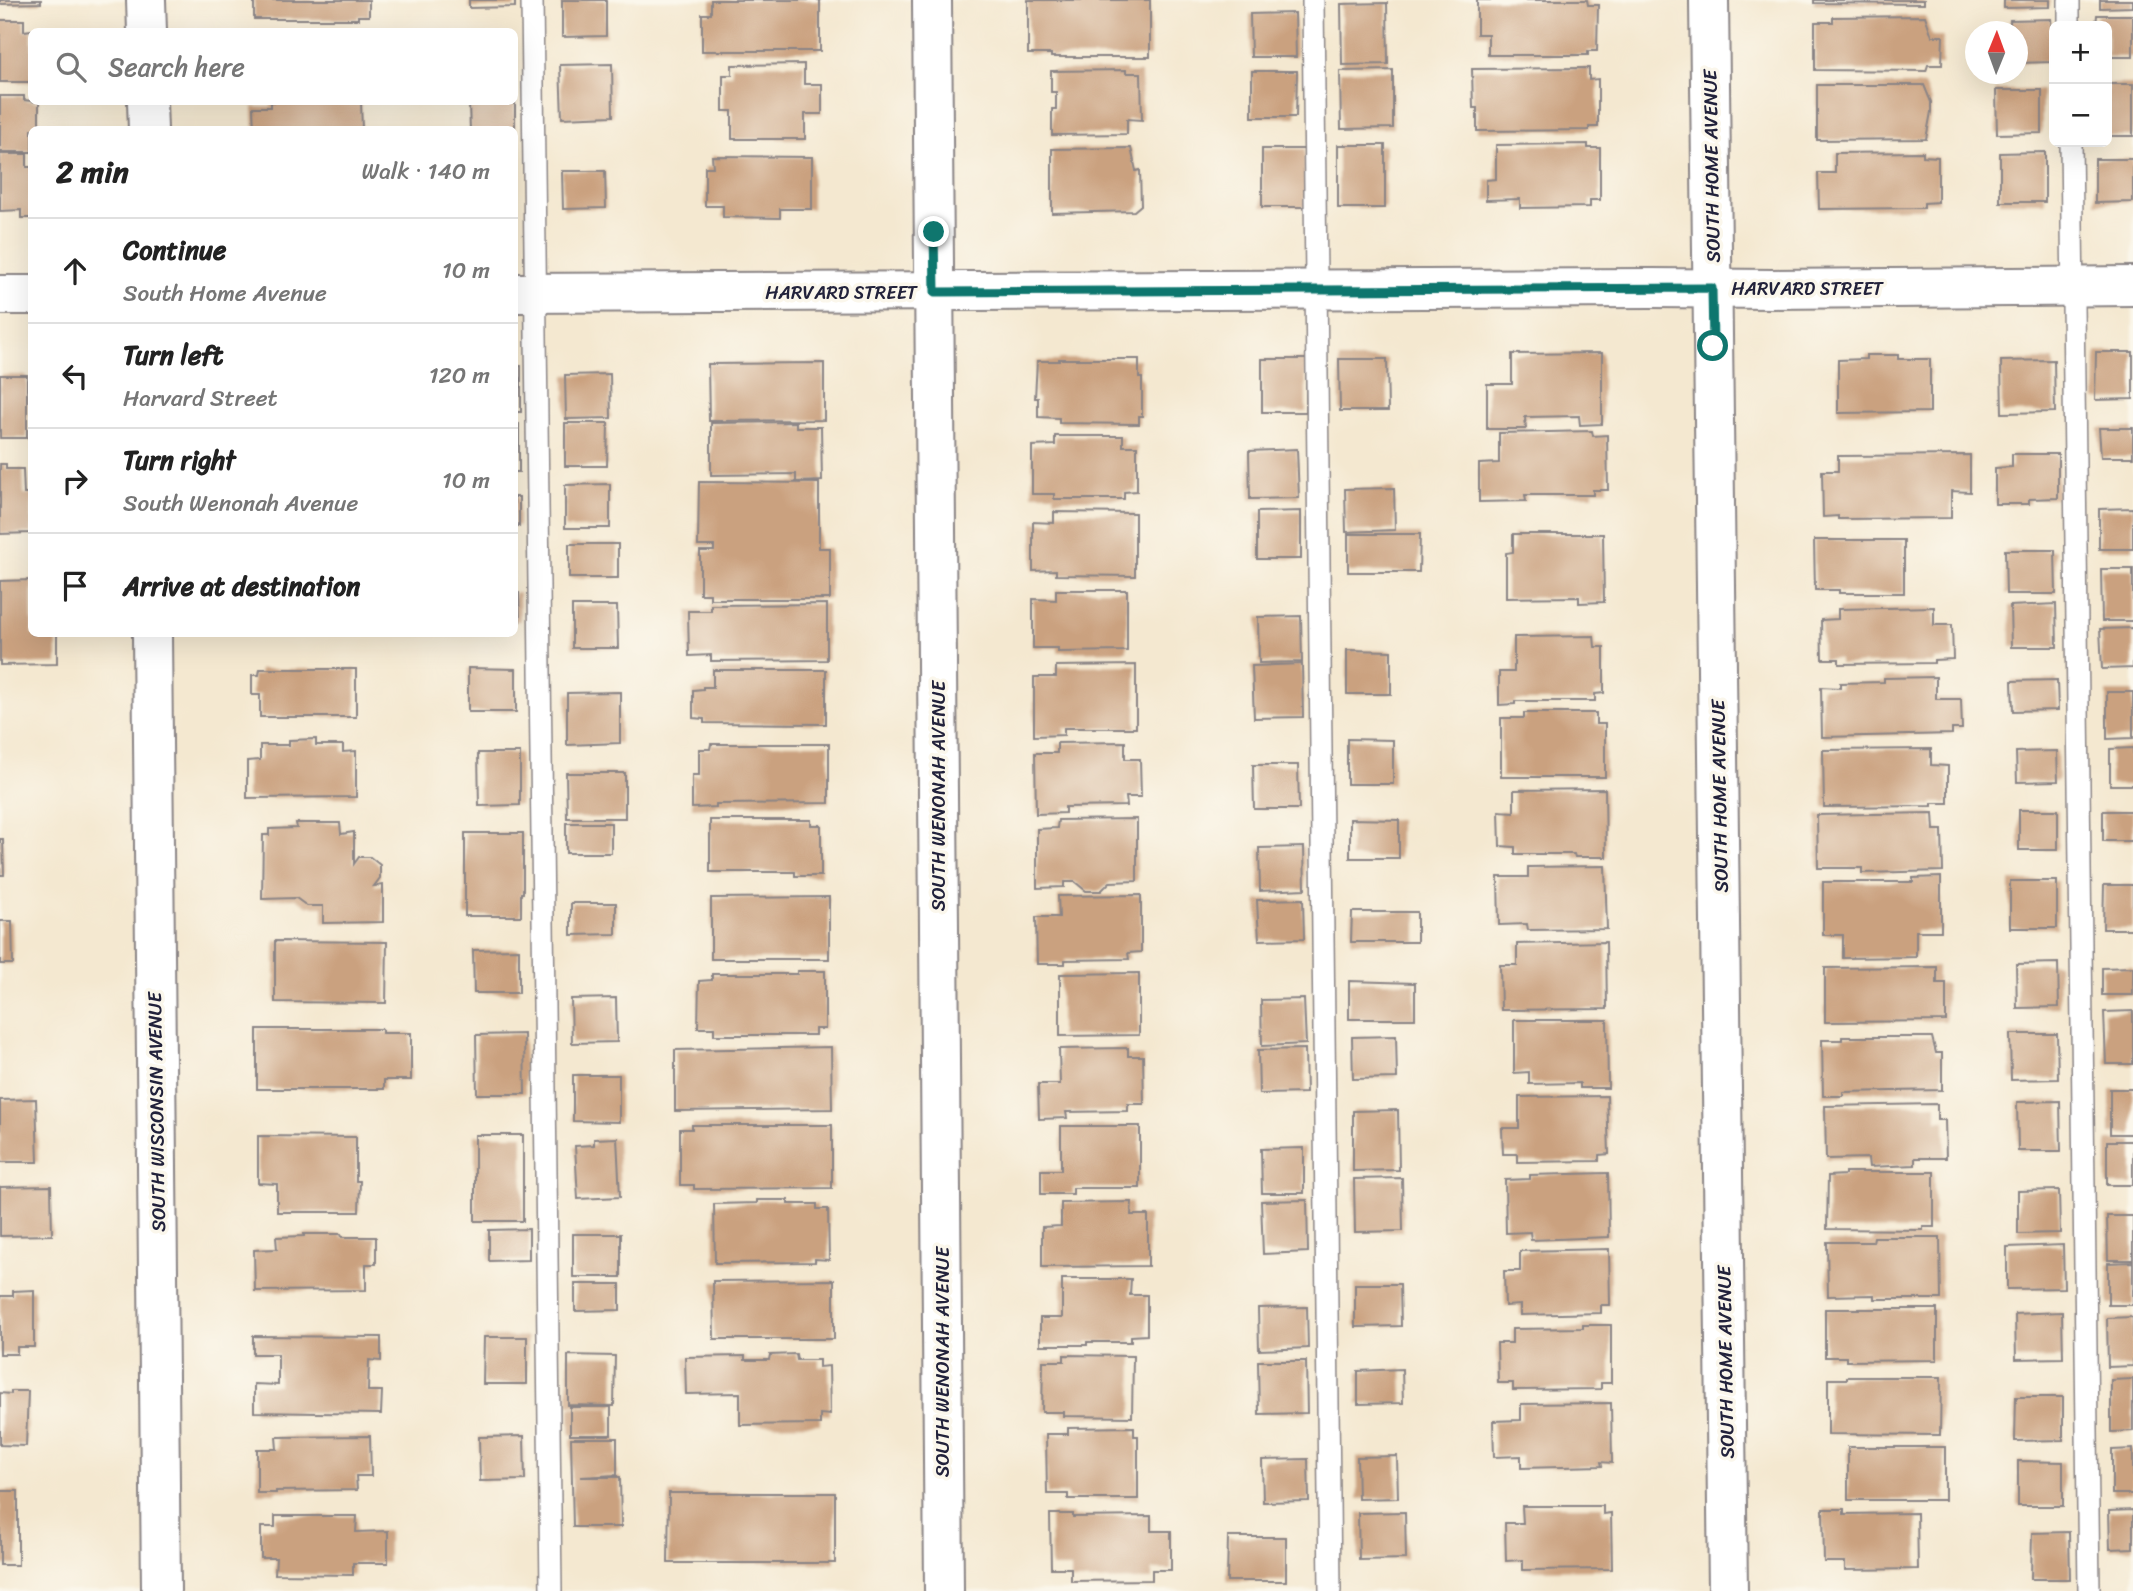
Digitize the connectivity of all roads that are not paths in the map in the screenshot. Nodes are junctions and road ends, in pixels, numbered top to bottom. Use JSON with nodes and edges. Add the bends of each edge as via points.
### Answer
{"nodes":[{"id":1,"x":146,"y":0,"type":"edge"},
{"id":2,"x":532,"y":0,"type":"edge"},
{"id":3,"x":932,"y":0,"type":"edge"},
{"id":4,"x":1313,"y":0,"type":"edge"},
{"id":5,"x":1709,"y":0,"type":"edge"},
{"id":6,"x":2069,"y":0,"type":"edge"},
{"id":7,"x":2069,"y":21,"type":"edge"},
{"id":8,"x":147,"y":28,"type":"edge"},
{"id":9,"x":147,"y":105,"type":"edge"},
{"id":10,"x":148,"y":126,"type":"edge"},
{"id":11,"x":2071,"y":147,"type":"edge"},
{"id":12,"x":2073,"y":286,"type":"junction"},
{"id":13,"x":2133,"y":286,"type":"edge"},
{"id":14,"x":1712,"y":288,"type":"junction"},
{"id":15,"x":1316,"y":289,"type":"junction"},
{"id":16,"x":935,"y":292,"type":"junction"},
{"id":17,"x":525,"y":293,"type":"edge"},
{"id":18,"x":0,"y":295,"type":"edge"},
{"id":19,"x":28,"y":295,"type":"edge"},
{"id":20,"x":152,"y":637,"type":"edge"},
{"id":21,"x":161,"y":1591,"type":"edge"},
{"id":22,"x":551,"y":1591,"type":"edge"},
{"id":23,"x":944,"y":1591,"type":"edge"},
{"id":24,"x":1330,"y":1591,"type":"edge"},
{"id":25,"x":1728,"y":1591,"type":"edge"},
{"id":26,"x":2089,"y":1591,"type":"edge"}],
"edges":[{"from":1,"to":8,"type":"street"},
{"from":2,"to":17,"type":"lane"},
{"from":3,"to":16,"type":"street","name":"SOUTH WENONAH AVENUE"},
{"from":4,"to":15,"type":"lane"},
{"from":5,"to":14,"type":"street","name":"SOUTH HOME AVENUE"},
{"from":6,"to":7,"type":"lane"},
{"from":9,"to":10,"type":"street"},
{"from":11,"to":12,"type":"lane"},
{"from":12,"to":13,"type":"street","name":"HARVARD STREET"},
{"from":12,"to":14,"type":"street","name":"HARVARD STREET"},
{"from":12,"to":26,"type":"lane"},
{"from":14,"to":15,"type":"street","name":"HARVARD STREET"},
{"from":14,"to":25,"type":"street","name":"SOUTH HOME AVENUE"},
{"from":15,"to":16,"type":"street","name":"HARVARD STREET"},
{"from":15,"to":24,"type":"lane"},
{"from":16,"to":17,"type":"street","name":"HARVARD STREET"},
{"from":16,"to":23,"type":"street","name":"SOUTH WENONAH AVENUE"},
{"from":17,"to":22,"type":"lane"},
{"from":18,"to":19,"type":"street"},
{"from":20,"to":21,"type":"street","name":"SOUTH WISCONSIN AVENUE"}]}
